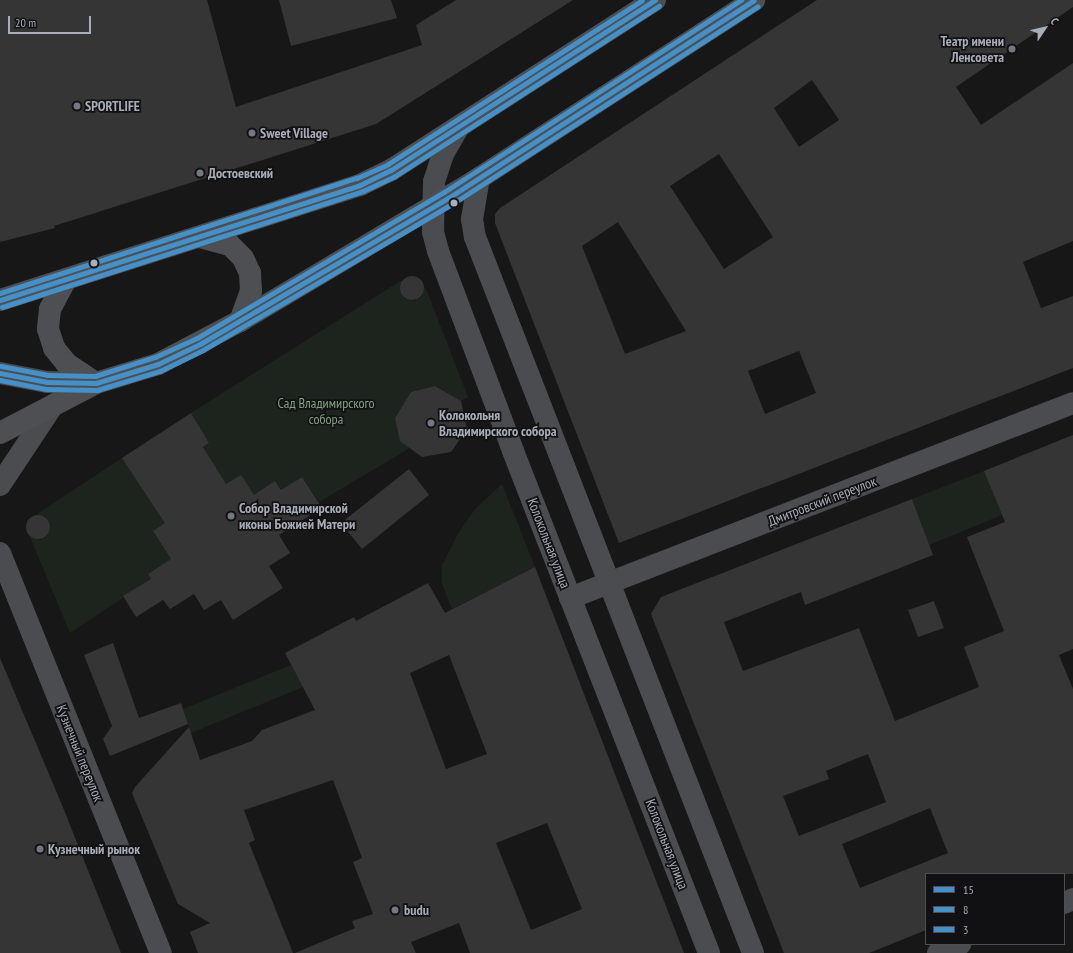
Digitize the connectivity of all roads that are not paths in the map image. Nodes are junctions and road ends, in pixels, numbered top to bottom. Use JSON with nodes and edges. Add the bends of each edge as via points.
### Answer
{"nodes":[{"id":1,"x":656,"y":0,"type":"edge"},
{"id":2,"x":754,"y":0,"type":"edge"},
{"id":3,"x":458,"y":128,"type":"junction"},
{"id":4,"x":479,"y":178,"type":"junction"},
{"id":5,"x":432,"y":207,"type":"junction"},
{"id":6,"x":200,"y":237,"type":"junction"},
{"id":7,"x":65,"y":281,"type":"junction"},
{"id":8,"x":0,"y":300,"type":"edge"},
{"id":9,"x":240,"y":321,"type":"junction"},
{"id":10,"x":0,"y":373,"type":"edge"},
{"id":11,"x":96,"y":383,"type":"junction"},
{"id":12,"x":1073,"y":403,"type":"edge"},
{"id":13,"x":52,"y":405,"type":"junction"},
{"id":14,"x":0,"y":433,"type":"edge"},
{"id":15,"x":0,"y":485,"type":"edge"},
{"id":16,"x":0,"y":553,"type":"edge"},
{"id":17,"x":610,"y":583,"type":"junction"},
{"id":18,"x":570,"y":598,"type":"junction"},
{"id":19,"x":958,"y":945,"type":"edge"},
{"id":20,"x":161,"y":953,"type":"edge"},
{"id":21,"x":709,"y":953,"type":"edge"},
{"id":22,"x":753,"y":953,"type":"edge"},
{"id":23,"x":938,"y":953,"type":"edge"}],
"edges":[{"from":1,"to":3,"type":"main road"},
{"from":2,"to":4,"type":"main road"},
{"from":3,"to":5,"type":"street","name":"Колокольная улица","via":[[441,161],[434,182]]},
{"from":3,"to":6,"type":"main road","via":[[391,170],[360,185]]},
{"from":4,"to":5,"type":"main road"},
{"from":4,"to":17,"type":"street","via":[[472,219],[475,237]]},
{"from":5,"to":9,"type":"main road"},
{"from":5,"to":18,"type":"street","name":"Колокольная улица","via":[[433,232],[438,251]]},
{"from":6,"to":7,"type":"main road"},
{"from":6,"to":9,"type":"main road","via":[[230,245],[243,258],[250,273],[251,291]]},
{"from":7,"to":8,"type":"main road"},
{"from":7,"to":11,"type":"main road","via":[[50,309],[48,329],[54,348],[66,363]]},
{"from":9,"to":11,"type":"main road","via":[[158,364]]},
{"from":10,"to":11,"type":"street","via":[[47,382]]},
{"from":11,"to":13,"type":"main road"},
{"from":12,"to":17,"type":"street","name":"Дмитровский переулок"},
{"from":13,"to":14,"type":"main road"},
{"from":13,"to":15,"type":"street"},
{"from":16,"to":20,"type":"street","name":"Кузнечный переулок"},
{"from":17,"to":18,"type":"street","name":"Дмитровский переулок"},
{"from":17,"to":22,"type":"street"},
{"from":18,"to":21,"type":"street","name":"Колокольная улица"},
{"from":19,"to":23,"type":"street"}]}
